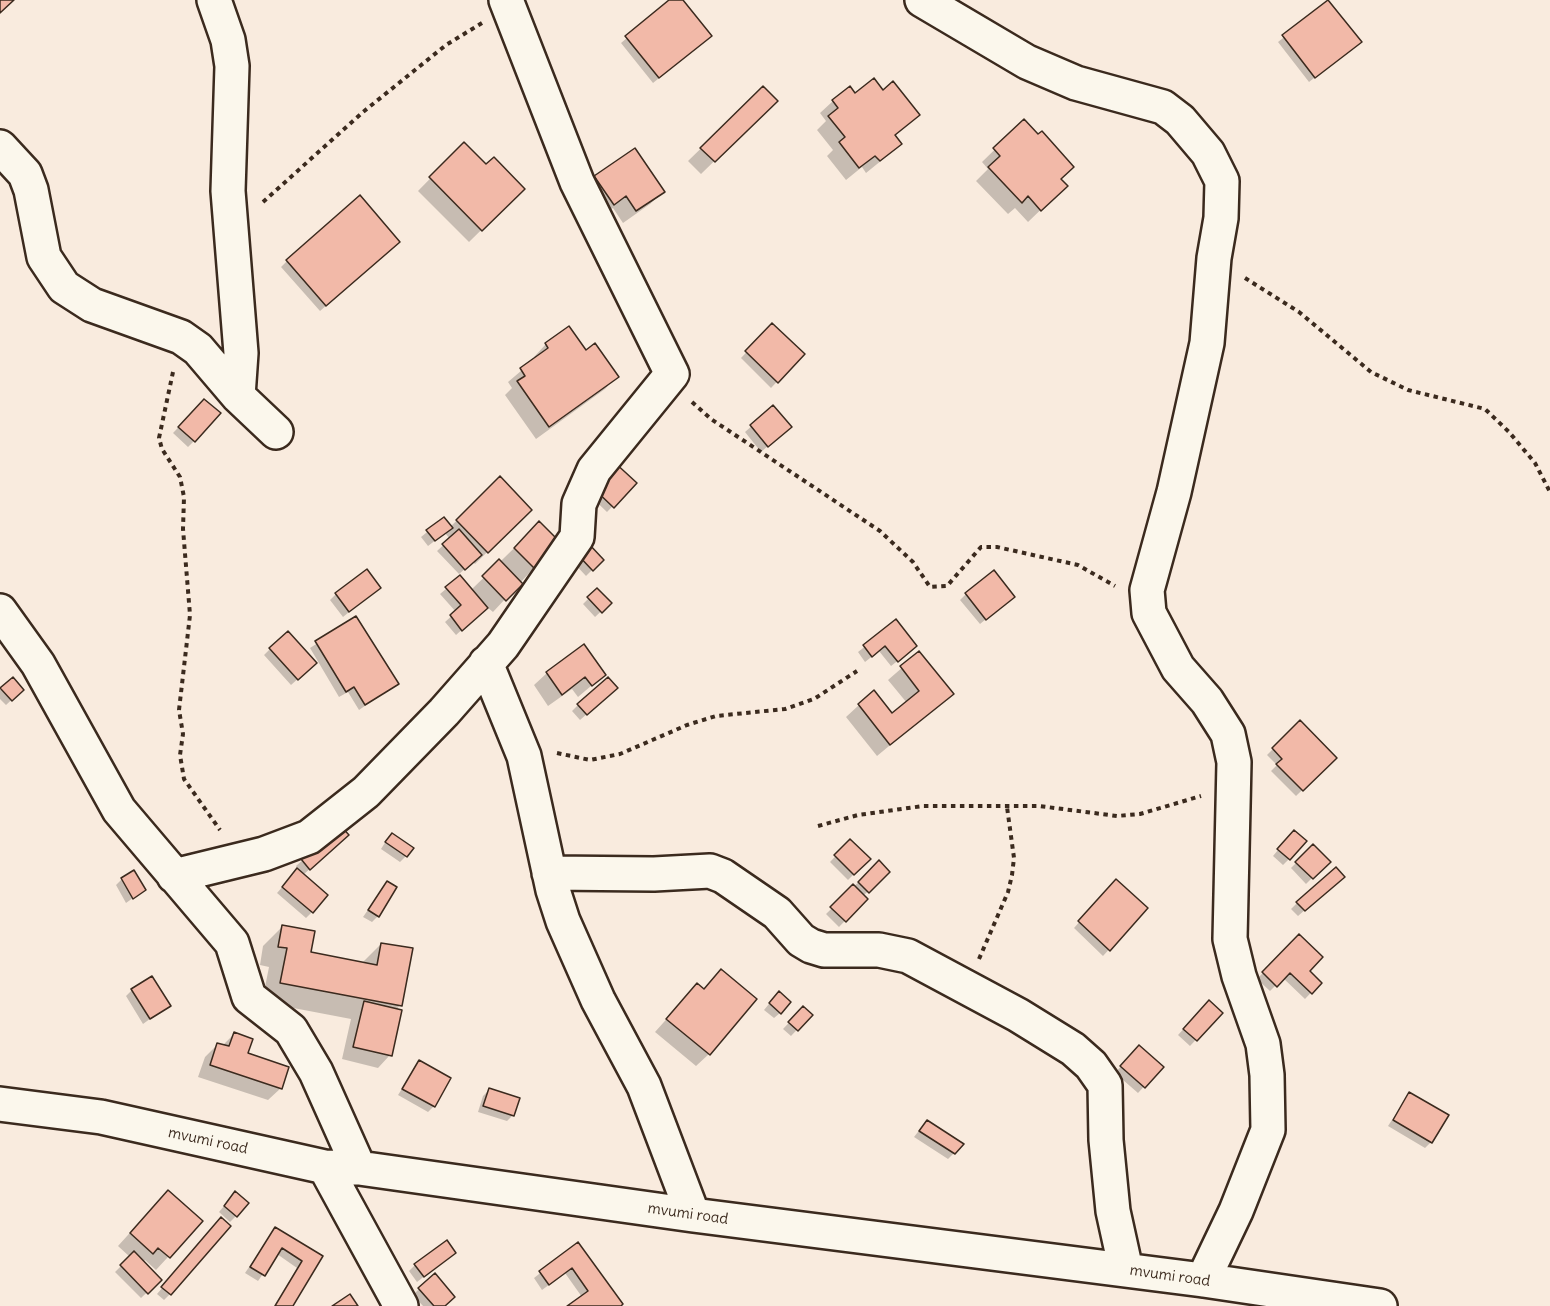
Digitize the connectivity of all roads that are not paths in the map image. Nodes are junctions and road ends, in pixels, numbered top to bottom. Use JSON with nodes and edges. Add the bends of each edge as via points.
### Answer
{"nodes":[{"id":1,"x":214,"y":0,"type":"edge"},
{"id":2,"x":922,"y":0,"type":"edge"},
{"id":3,"x":508,"y":5,"type":"edge"},
{"id":4,"x":0,"y":147,"type":"edge"},
{"id":5,"x":238,"y":396,"type":"junction"},
{"id":6,"x":276,"y":432,"type":"dead end"},
{"id":7,"x":0,"y":611,"type":"edge"},
{"id":8,"x":486,"y":663,"type":"junction"},
{"id":9,"x":549,"y":873,"type":"junction"},
{"id":10,"x":174,"y":876,"type":"junction"},
{"id":11,"x":0,"y":1104,"type":"edge"},
{"id":12,"x":325,"y":1167,"type":"junction"},
{"id":13,"x":359,"y":1168,"type":"junction"},
{"id":14,"x":693,"y":1215,"type":"junction"},
{"id":15,"x":1126,"y":1270,"type":"junction"},
{"id":16,"x":1203,"y":1280,"type":"junction"},
{"id":17,"x":400,"y":1306,"type":"edge"},
{"id":18,"x":1380,"y":1306,"type":"edge"}],
"edges":[{"from":1,"to":5,"type":"street","via":[[232,66],[228,158],[241,353]]},
{"from":2,"to":16,"type":"street","via":[[1027,62],[1076,83],[1163,107],[1180,120],[1208,153],[1222,181],[1207,343],[1174,492],[1147,590],[1149,613],[1178,668],[1207,701],[1227,734],[1234,762],[1230,939],[1263,1044],[1267,1075],[1268,1130]]},
{"from":3,"to":8,"type":"street","via":[[577,182],[672,374],[594,470],[579,504],[577,537]]},
{"from":4,"to":5,"type":"street","via":[[25,174],[44,257],[64,287],[93,305],[181,337],[209,361]]},
{"from":5,"to":6,"type":"street"},
{"from":7,"to":10,"type":"street","via":[[38,664],[119,810]]},
{"from":8,"to":9,"type":"street","via":[[518,736]]},
{"from":8,"to":10,"type":"street","via":[[444,712],[343,813],[309,837],[264,854]]},
{"from":9,"to":14,"type":"street","via":[[574,947],[644,1086]]},
{"from":9,"to":15,"type":"street","via":[[710,871],[777,913],[811,946],[908,956],[1074,1049],[1106,1084],[1106,1140],[1113,1211]]},
{"from":10,"to":13,"type":"street","via":[[232,943],[249,997],[291,1029],[316,1072]]},
{"from":11,"to":12,"type":"street","name":"mvumi road","via":[[101,1117]]},
{"from":12,"to":13,"type":"street","name":"mvumi road"},
{"from":12,"to":17,"type":"street"},
{"from":13,"to":14,"type":"street","name":"mvumi road"},
{"from":14,"to":15,"type":"street","name":"mvumi road"},
{"from":15,"to":16,"type":"street","name":"mvumi road"},
{"from":16,"to":18,"type":"street","name":"mvumi road"}]}
